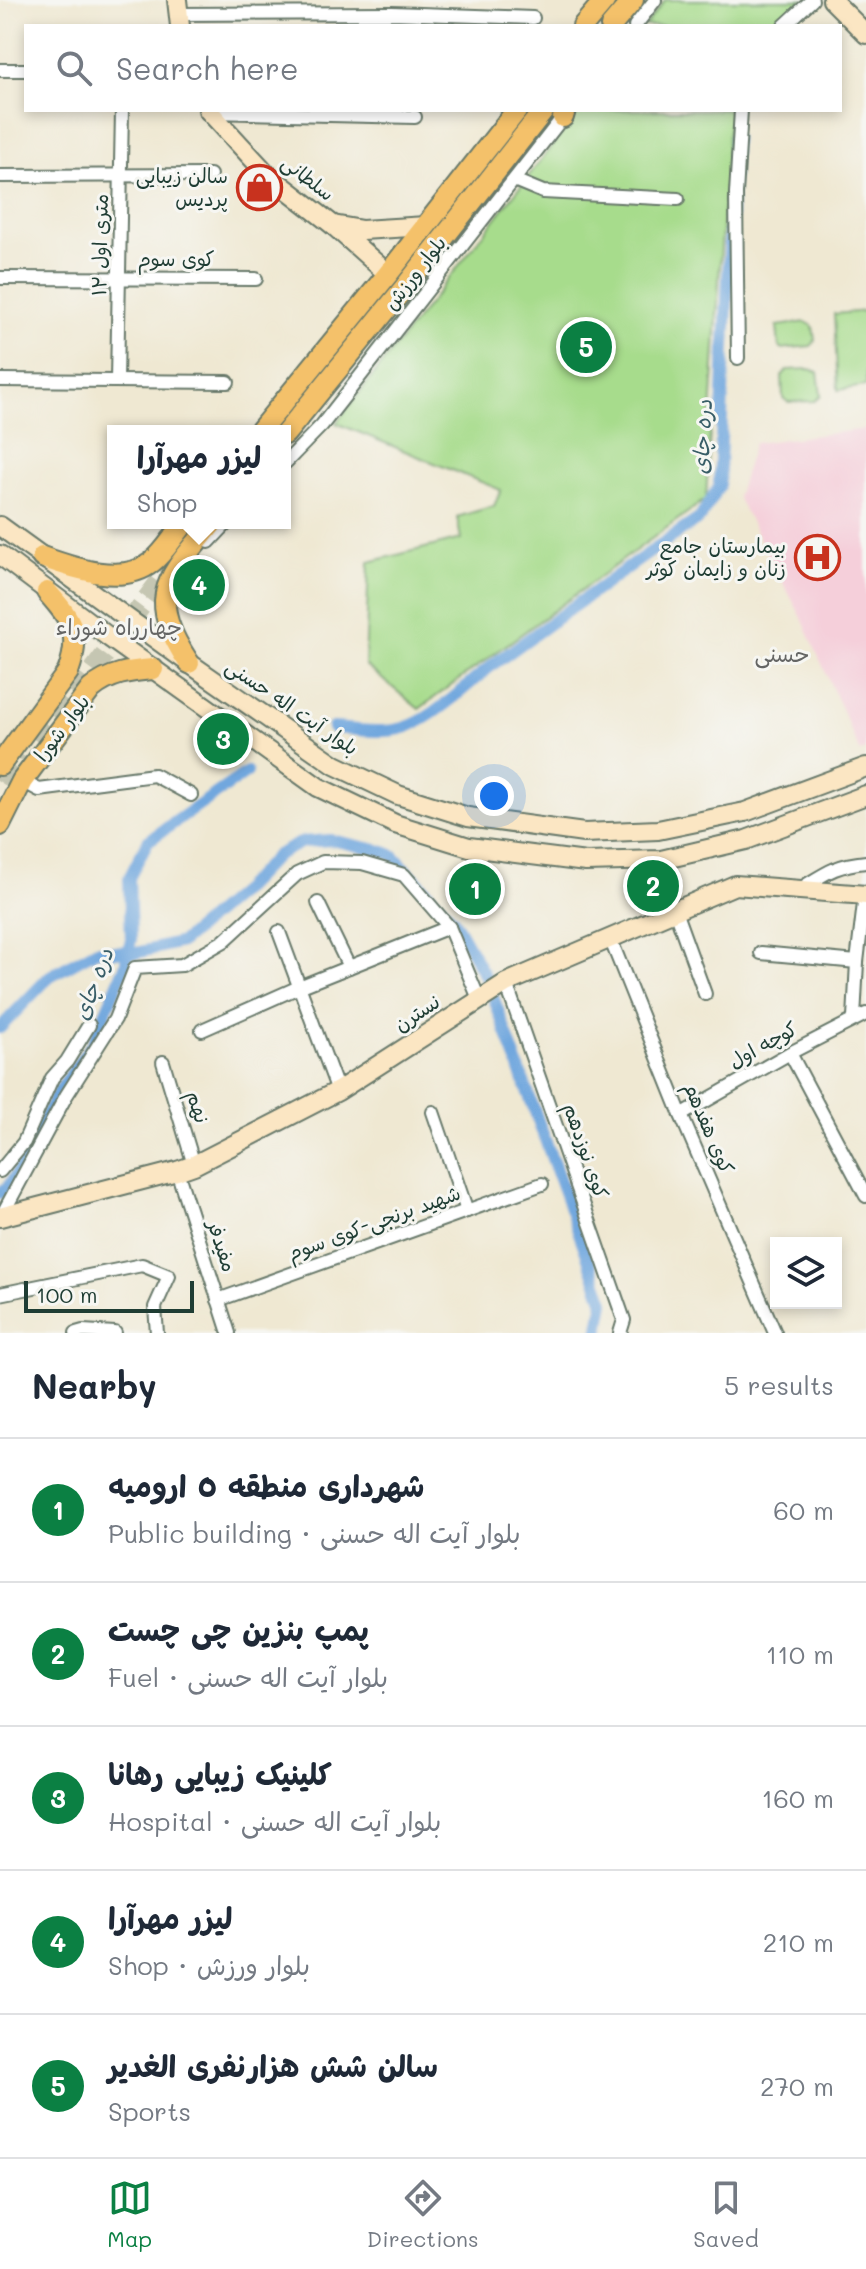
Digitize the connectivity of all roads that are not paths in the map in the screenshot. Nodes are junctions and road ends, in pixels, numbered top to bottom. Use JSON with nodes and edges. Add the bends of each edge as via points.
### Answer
{"nodes":[{"id":1,"x":605,"y":0,"type":"edge"},
{"id":2,"x":633,"y":0,"type":"edge"},
{"id":3,"x":655,"y":0,"type":"edge"},
{"id":4,"x":812,"y":0,"type":"edge"},
{"id":5,"x":832,"y":0,"type":"edge"},
{"id":6,"x":392,"y":6,"type":"edge"},
{"id":7,"x":178,"y":13,"type":"edge"},
{"id":8,"x":533,"y":18,"type":"dead end"},
{"id":9,"x":585,"y":24,"type":"edge"},
{"id":10,"x":613,"y":24,"type":"edge"},
{"id":11,"x":637,"y":24,"type":"edge"},
{"id":12,"x":786,"y":24,"type":"edge"},
{"id":13,"x":863,"y":27,"type":"edge"},
{"id":14,"x":0,"y":70,"type":"edge"},
{"id":15,"x":24,"y":70,"type":"edge"},
{"id":16,"x":122,"y":112,"type":"edge"},
{"id":17,"x":210,"y":112,"type":"edge"},
{"id":18,"x":243,"y":112,"type":"edge"},
{"id":19,"x":515,"y":112,"type":"edge"},
{"id":20,"x":560,"y":112,"type":"edge"},
{"id":21,"x":741,"y":112,"type":"edge"},
{"id":22,"x":415,"y":117,"type":"dead end"},
{"id":23,"x":121,"y":175,"type":"junction"},
{"id":24,"x":210,"y":175,"type":"dead end"},
{"id":25,"x":0,"y":176,"type":"edge"},
{"id":26,"x":514,"y":180,"type":"junction"},
{"id":27,"x":678,"y":199,"type":"dead end"},
{"id":28,"x":333,"y":225,"type":"junction"},
{"id":29,"x":426,"y":226,"type":"junction"},
{"id":30,"x":388,"y":274,"type":"junction"},
{"id":31,"x":0,"y":278,"type":"edge"},
{"id":32,"x":119,"y":279,"type":"junction"},
{"id":33,"x":256,"y":279,"type":"dead end"},
{"id":34,"x":414,"y":290,"type":"junction"},
{"id":35,"x":738,"y":358,"type":"dead end"},
{"id":36,"x":0,"y":380,"type":"edge"},
{"id":37,"x":117,"y":381,"type":"junction"},
{"id":38,"x":228,"y":382,"type":"dead end"},
{"id":39,"x":265,"y":425,"type":"edge"},
{"id":40,"x":291,"y":427,"type":"edge"},
{"id":41,"x":291,"y":457,"type":"edge"},
{"id":42,"x":0,"y":526,"type":"edge"},
{"id":43,"x":180,"y":529,"type":"edge"},
{"id":44,"x":208,"y":529,"type":"edge"},
{"id":45,"x":221,"y":529,"type":"edge"},
{"id":46,"x":0,"y":555,"type":"edge"},
{"id":47,"x":187,"y":555,"type":"junction"},
{"id":48,"x":42,"y":557,"type":"junction"},
{"id":49,"x":152,"y":563,"type":"junction"},
{"id":50,"x":170,"y":576,"type":"junction"},
{"id":51,"x":47,"y":592,"type":"junction"},
{"id":52,"x":106,"y":603,"type":"junction"},
{"id":53,"x":91,"y":624,"type":"junction"},
{"id":54,"x":146,"y":632,"type":"junction"},
{"id":55,"x":131,"y":653,"type":"junction"},
{"id":56,"x":189,"y":663,"type":"junction"},
{"id":57,"x":153,"y":669,"type":"junction"},
{"id":58,"x":68,"y":672,"type":"junction"},
{"id":59,"x":91,"y":689,"type":"junction"},
{"id":60,"x":0,"y":765,"type":"tunnel mouth"},
{"id":61,"x":866,"y":767,"type":"edge"},
{"id":62,"x":22,"y":781,"type":"junction"},
{"id":63,"x":191,"y":795,"type":"dead end"},
{"id":64,"x":866,"y":795,"type":"edge"},
{"id":65,"x":0,"y":825,"type":"edge"},
{"id":66,"x":866,"y":862,"type":"edge"},
{"id":67,"x":799,"y":890,"type":"junction"},
{"id":68,"x":866,"y":895,"type":"edge"},
{"id":69,"x":318,"y":903,"type":"dead end"},
{"id":70,"x":675,"y":911,"type":"junction"},
{"id":71,"x":449,"y":927,"type":"junction"},
{"id":72,"x":279,"y":932,"type":"dead end"},
{"id":73,"x":610,"y":938,"type":"junction"},
{"id":74,"x":761,"y":953,"type":"dead end"},
{"id":75,"x":857,"y":962,"type":"junction"},
{"id":76,"x":349,"y":967,"type":"junction"},
{"id":77,"x":506,"y":983,"type":"junction"},
{"id":78,"x":299,"y":987,"type":"junction"},
{"id":79,"x":705,"y":994,"type":"dead end"},
{"id":80,"x":479,"y":999,"type":"junction"},
{"id":81,"x":860,"y":1016,"type":"edge"},
{"id":82,"x":89,"y":1025,"type":"dead end"},
{"id":83,"x":202,"y":1030,"type":"dead end"},
{"id":84,"x":790,"y":1053,"type":"junction"},
{"id":85,"x":163,"y":1062,"type":"dead end"},
{"id":86,"x":338,"y":1091,"type":"junction"},
{"id":87,"x":433,"y":1112,"type":"dead end"},
{"id":88,"x":681,"y":1115,"type":"junction"},
{"id":89,"x":186,"y":1168,"type":"junction"},
{"id":90,"x":0,"y":1171,"type":"edge"},
{"id":91,"x":542,"y":1184,"type":"dead end"},
{"id":92,"x":866,"y":1196,"type":"edge"},
{"id":93,"x":467,"y":1211,"type":"junction"},
{"id":94,"x":0,"y":1217,"type":"edge"},
{"id":95,"x":0,"y":1294,"type":"edge"},
{"id":96,"x":218,"y":1300,"type":"junction"},
{"id":97,"x":76,"y":1333,"type":"edge"},
{"id":98,"x":115,"y":1333,"type":"edge"},
{"id":99,"x":157,"y":1333,"type":"edge"},
{"id":100,"x":229,"y":1333,"type":"edge"},
{"id":101,"x":620,"y":1333,"type":"edge"},
{"id":102,"x":775,"y":1333,"type":"edge"}],
"edges":[{"from":1,"to":9,"type":"main road"},
{"from":2,"to":10,"type":"main road"},
{"from":3,"to":11,"type":"street"},
{"from":4,"to":12,"type":"street"},
{"from":5,"to":13,"type":"main road"},
{"from":6,"to":7,"type":"street"},
{"from":6,"to":8,"type":"street"},
{"from":14,"to":15,"type":"street"},
{"from":16,"to":23,"type":"street","name":"۱۲ متری اول"},
{"from":17,"to":28,"type":"main road","name":"سلطانی","via":[[266,173]]},
{"from":18,"to":22,"type":"street"},
{"from":19,"to":29,"type":"main road","name":"بلوار ورزش"},
{"from":20,"to":26,"type":"street"},
{"from":20,"to":34,"type":"main road","name":"بلوار ورزش"},
{"from":21,"to":35,"type":"street"},
{"from":23,"to":24,"type":"street"},
{"from":23,"to":25,"type":"street"},
{"from":23,"to":32,"type":"street","name":"۱۲ متری اول"},
{"from":26,"to":27,"type":"street","via":[[543,192]]},
{"from":26,"to":34,"type":"street"},
{"from":28,"to":29,"type":"main road","via":[[362,230]]},
{"from":28,"to":30,"type":"main road","name":"سلطانی"},
{"from":29,"to":30,"type":"main road","name":"بلوار ورزش"},
{"from":30,"to":39,"type":"main road","name":"بلوار ورزش"},
{"from":31,"to":32,"type":"street","name":"کوی سوم"},
{"from":32,"to":33,"type":"street","name":"کوی سوم"},
{"from":32,"to":37,"type":"street","name":"۱۲ متری اول"},
{"from":34,"to":40,"type":"main road","name":"بلوار ورزش"},
{"from":34,"to":41,"type":"street","via":[[322,425]]},
{"from":36,"to":37,"type":"street"},
{"from":37,"to":38,"type":"street"},
{"from":42,"to":48,"type":"main road","name":"بلوار آیت اله حسنی"},
{"from":43,"to":49,"type":"main road"},
{"from":44,"to":47,"type":"main road"},
{"from":45,"to":47,"type":"street","via":[[197,554]]},
{"from":46,"to":51,"type":"main road"},
{"from":47,"to":50,"type":"main road"},
{"from":48,"to":49,"type":"main road","via":[[103,574]]},
{"from":48,"to":52,"type":"main road","name":"بلوار آیت اله حسنی"},
{"from":49,"to":50,"type":"main road","via":[[155,578]]},
{"from":50,"to":56,"type":"main road","via":[[165,611]]},
{"from":51,"to":53,"type":"main road"},
{"from":51,"to":58,"type":"main road","name":"بلوار شورا","via":[[73,627]]},
{"from":52,"to":53,"type":"main road"},
{"from":52,"to":54,"type":"main road","name":"بلوار آیت اله حسنی"},
{"from":53,"to":55,"type":"main road"},
{"from":54,"to":55,"type":"main road"},
{"from":54,"to":56,"type":"main road","name":"بلوار آیت اله حسنی"},
{"from":55,"to":57,"type":"main road"},
{"from":56,"to":61,"type":"main road","name":"بلوار آیت اله حسنی","via":[[335,765],[398,795],[515,825],[584,833],[658,830],[745,812]]},
{"from":57,"to":59,"type":"main road","name":"بلوار شورا","via":[[118,673]]},
{"from":57,"to":64,"type":"main road","via":[[318,787],[395,824],[469,847],[586,862],[661,860],[746,840]]},
{"from":58,"to":59,"type":"main road","via":[[87,672]]},
{"from":58,"to":60,"type":"main road","name":"بلوار شورا"},
{"from":59,"to":62,"type":"main road","name":"بلوار شورا"},
{"from":62,"to":63,"type":"street","via":[[39,790],[154,775]]},
{"from":62,"to":65,"type":"main road","name":"بلوار شورا"},
{"from":66,"to":67,"type":"street","via":[[833,868]]},
{"from":67,"to":68,"type":"main road","name":"نسترن"},
{"from":67,"to":70,"type":"main road","name":"نسترن","via":[[735,885]]},
{"from":68,"to":75,"type":"street"},
{"from":69,"to":76,"type":"street"},
{"from":70,"to":73,"type":"main road","name":"نسترن"},
{"from":70,"to":79,"type":"street"},
{"from":71,"to":76,"type":"street"},
{"from":71,"to":80,"type":"street"},
{"from":71,"to":94,"type":"street","via":[[404,875],[362,863],[323,862],[297,874],[224,941],[182,965],[135,968],[115,1019]]},
{"from":72,"to":78,"type":"street"},
{"from":73,"to":77,"type":"main road","name":"نسترن"},
{"from":73,"to":88,"type":"street","name":"کوی هفدهم"},
{"from":74,"to":75,"type":"street"},
{"from":75,"to":81,"type":"street"},
{"from":76,"to":78,"type":"street"},
{"from":77,"to":80,"type":"main road","name":"نسترن"},
{"from":77,"to":101,"type":"street","name":"کوی نوزدهم","via":[[624,1320]]},
{"from":78,"to":83,"type":"street"},
{"from":78,"to":86,"type":"street"},
{"from":80,"to":86,"type":"main road","name":"نسترن"},
{"from":81,"to":84,"type":"street","name":"کوچه اول"},
{"from":82,"to":90,"type":"street","via":[[52,1078],[24,1142]]},
{"from":84,"to":88,"type":"street","name":"کوچه اول"},
{"from":84,"to":92,"type":"street"},
{"from":85,"to":89,"type":"street","name":"نهم"},
{"from":86,"to":89,"type":"main road","name":"نسترن"},
{"from":87,"to":93,"type":"street"},
{"from":88,"to":102,"type":"street","name":"کوی هفدهم"},
{"from":89,"to":94,"type":"main road","name":"نسترن"},
{"from":89,"to":96,"type":"street","name":"مفیدفر"},
{"from":91,"to":93,"type":"street","name":"شهید برنجی-کوی سوم"},
{"from":93,"to":96,"type":"street","name":"شهید برنجی-کوی سوم"},
{"from":95,"to":99,"type":"street","via":[[142,1265],[169,1276],[155,1307]]},
{"from":96,"to":100,"type":"street","name":"مفیدفر"},
{"from":97,"to":98,"type":"street"}]}
